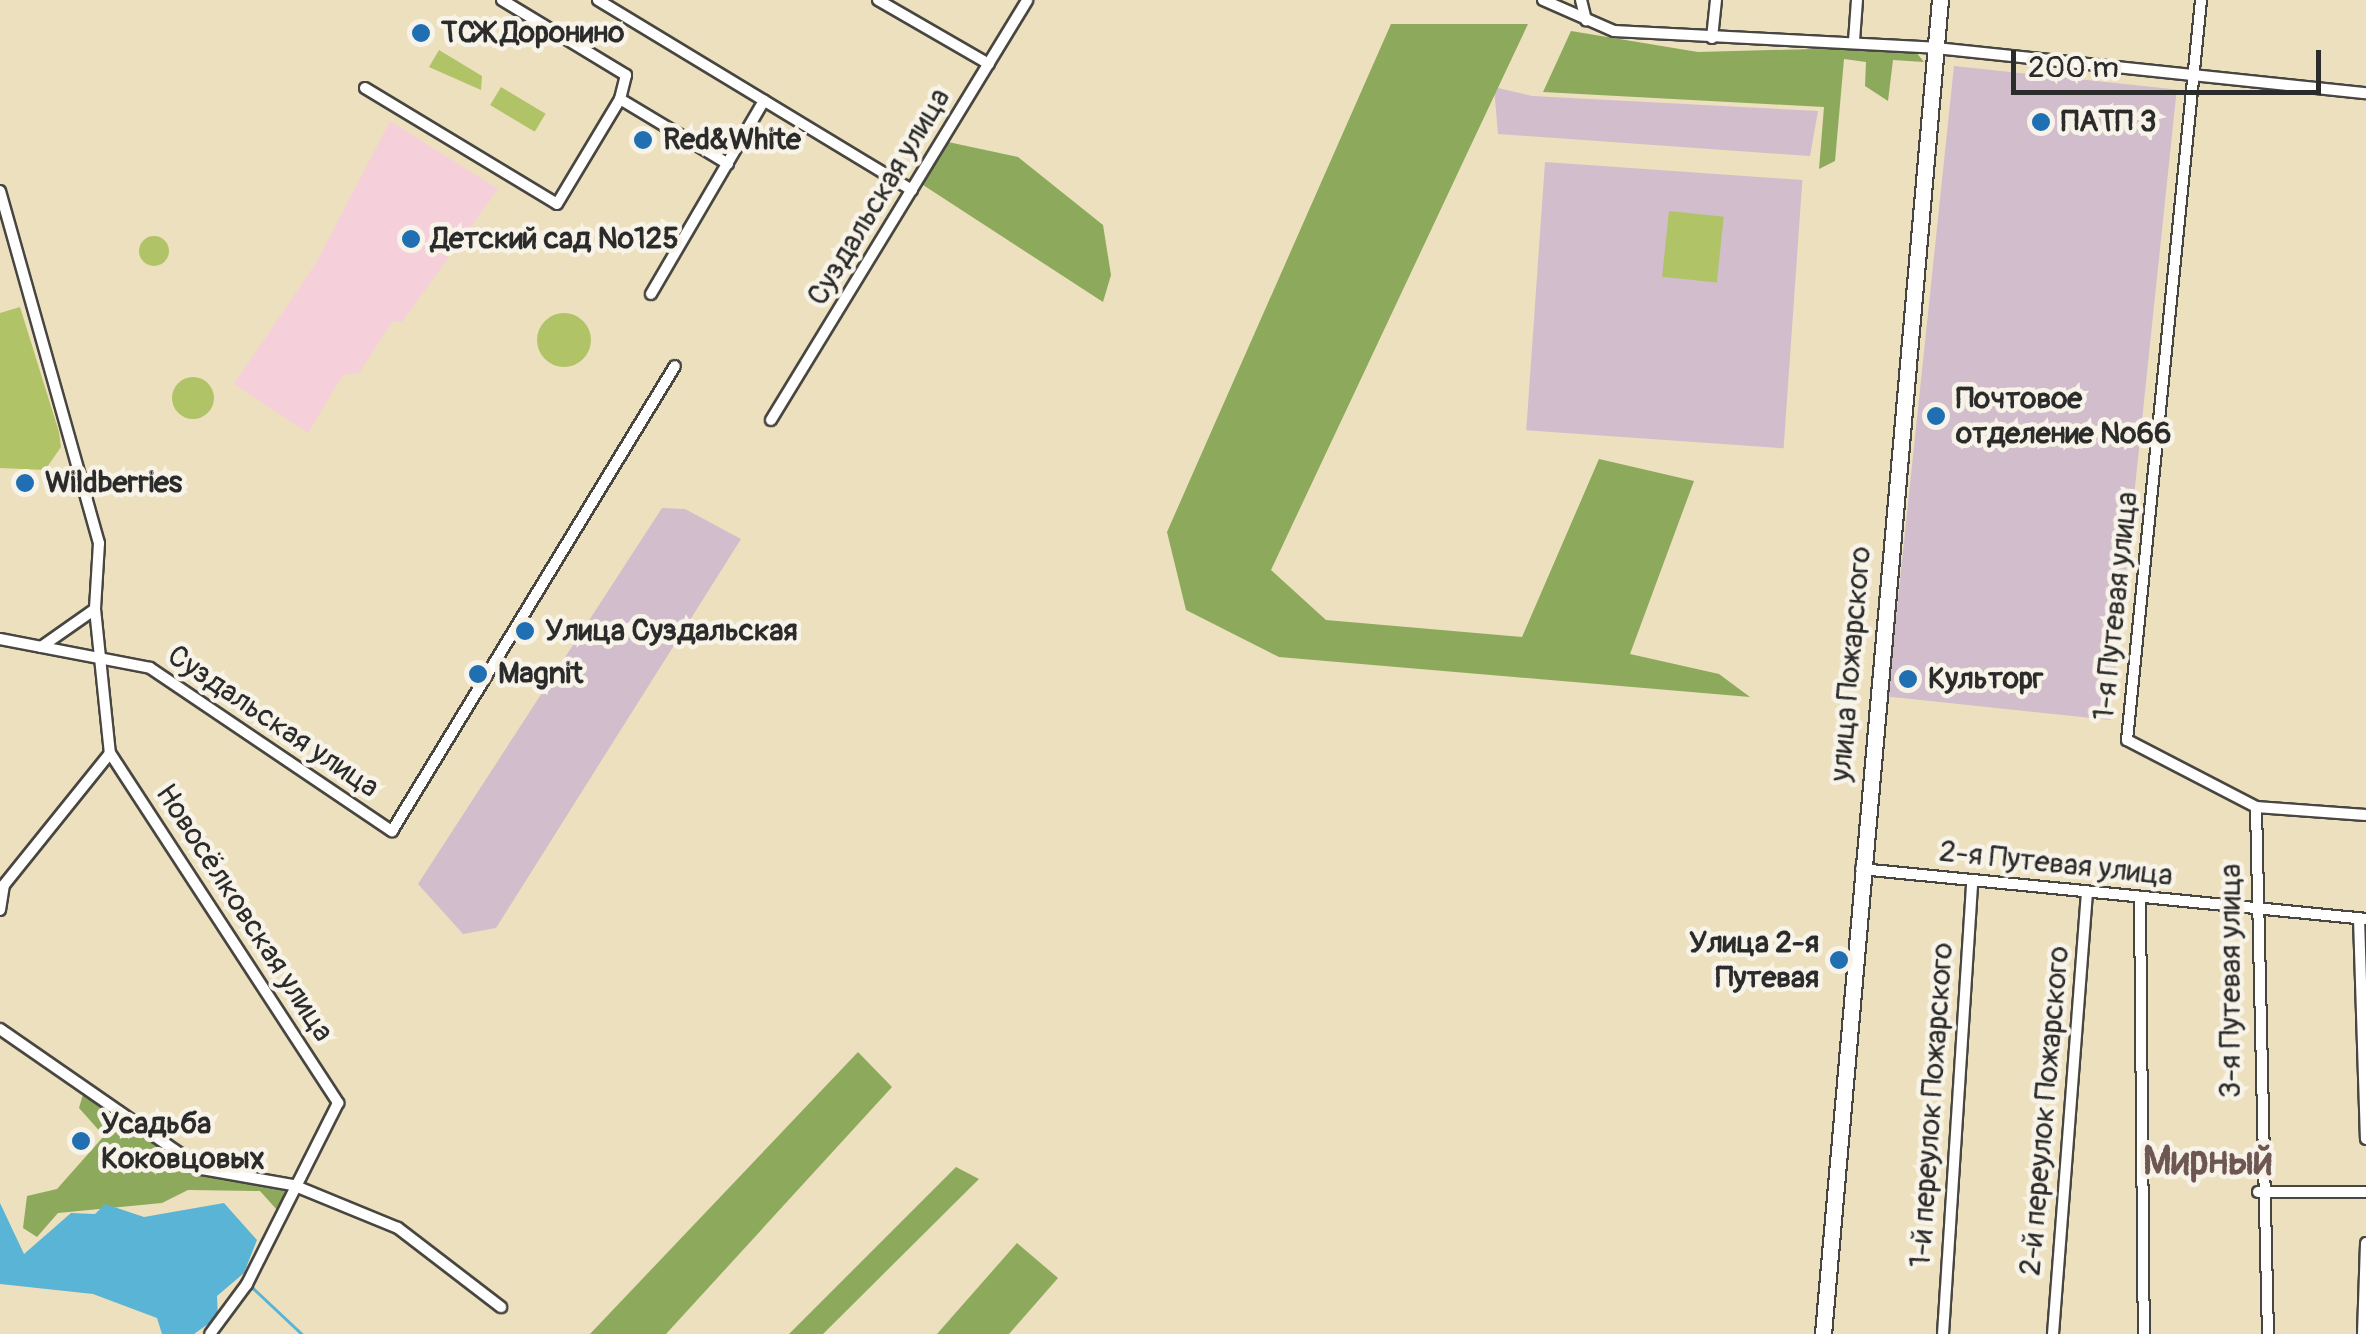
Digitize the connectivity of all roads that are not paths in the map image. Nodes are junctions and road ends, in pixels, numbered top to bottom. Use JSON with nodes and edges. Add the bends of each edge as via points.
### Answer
{"nodes":[{"id":1,"x":502,"y":0,"type":"edge"},
{"id":2,"x":598,"y":0,"type":"edge"},
{"id":3,"x":878,"y":0,"type":"edge"},
{"id":4,"x":1028,"y":0,"type":"edge"},
{"id":5,"x":1544,"y":0,"type":"edge"},
{"id":6,"x":1581,"y":0,"type":"edge"},
{"id":7,"x":1716,"y":0,"type":"edge"},
{"id":8,"x":1857,"y":0,"type":"edge"},
{"id":9,"x":1940,"y":0,"type":"edge"},
{"id":10,"x":2201,"y":0,"type":"edge"},
{"id":11,"x":1586,"y":20,"type":"junction"},
{"id":12,"x":1712,"y":38,"type":"junction"},
{"id":13,"x":1854,"y":41,"type":"junction"},
{"id":14,"x":1936,"y":48,"type":"junction"},
{"id":15,"x":989,"y":64,"type":"junction"},
{"id":16,"x":2195,"y":76,"type":"junction"},
{"id":17,"x":364,"y":88,"type":"dead end"},
{"id":18,"x":2366,"y":93,"type":"edge"},
{"id":19,"x":620,"y":99,"type":"junction"},
{"id":20,"x":764,"y":101,"type":"junction"},
{"id":21,"x":728,"y":164,"type":"junction"},
{"id":22,"x":0,"y":190,"type":"edge"},
{"id":23,"x":912,"y":190,"type":"junction"},
{"id":24,"x":650,"y":294,"type":"dead end"},
{"id":25,"x":675,"y":366,"type":"dead end"},
{"id":26,"x":772,"y":420,"type":"dead end"},
{"id":27,"x":96,"y":609,"type":"junction"},
{"id":28,"x":0,"y":639,"type":"edge"},
{"id":29,"x":41,"y":647,"type":"junction"},
{"id":30,"x":99,"y":656,"type":"junction"},
{"id":31,"x":110,"y":753,"type":"junction"},
{"id":32,"x":2256,"y":807,"type":"junction"},
{"id":33,"x":2366,"y":815,"type":"edge"},
{"id":34,"x":1861,"y":870,"type":"junction"},
{"id":35,"x":1972,"y":880,"type":"junction"},
{"id":36,"x":2087,"y":892,"type":"junction"},
{"id":37,"x":2140,"y":898,"type":"junction"},
{"id":38,"x":2254,"y":907,"type":"junction"},
{"id":39,"x":0,"y":910,"type":"edge"},
{"id":40,"x":2362,"y":918,"type":"edge"},
{"id":41,"x":0,"y":1028,"type":"edge"},
{"id":42,"x":2366,"y":1140,"type":"edge"},
{"id":43,"x":293,"y":1185,"type":"junction"},
{"id":44,"x":2258,"y":1192,"type":"junction"},
{"id":45,"x":2366,"y":1192,"type":"edge"},
{"id":46,"x":2366,"y":1243,"type":"edge"},
{"id":47,"x":501,"y":1307,"type":"dead end"},
{"id":48,"x":210,"y":1334,"type":"edge"},
{"id":49,"x":1823,"y":1334,"type":"edge"},
{"id":50,"x":1943,"y":1334,"type":"edge"},
{"id":51,"x":2052,"y":1334,"type":"edge"},
{"id":52,"x":2144,"y":1334,"type":"edge"},
{"id":53,"x":2268,"y":1334,"type":"edge"},
{"id":54,"x":2363,"y":1334,"type":"edge"}],
"edges":[{"from":1,"to":19,"type":"street","via":[[626,74]]},
{"from":2,"to":20,"type":"street"},
{"from":3,"to":15,"type":"street"},
{"from":4,"to":15,"type":"street","name":"Суздальская улица"},
{"from":5,"to":11,"type":"street"},
{"from":6,"to":11,"type":"street"},
{"from":7,"to":12,"type":"street"},
{"from":8,"to":13,"type":"street"},
{"from":9,"to":14,"type":"street","name":"улица Пожарского"},
{"from":10,"to":16,"type":"street","name":"1-я Путевая улица"},
{"from":11,"to":12,"type":"street"},
{"from":12,"to":13,"type":"street"},
{"from":13,"to":14,"type":"street"},
{"from":14,"to":16,"type":"street"},
{"from":14,"to":34,"type":"street","name":"улица Пожарского"},
{"from":15,"to":23,"type":"street","name":"Суздальская улица"},
{"from":16,"to":18,"type":"street"},
{"from":16,"to":32,"type":"street","name":"1-я Путевая улица","via":[[2127,740]]},
{"from":17,"to":19,"type":"street","via":[[557,204]]},
{"from":19,"to":21,"type":"street"},
{"from":20,"to":21,"type":"street"},
{"from":20,"to":23,"type":"street"},
{"from":21,"to":24,"type":"street"},
{"from":22,"to":27,"type":"street","name":"Новосёлковская улица","via":[[100,543]]},
{"from":23,"to":26,"type":"street","name":"Суздальская улица"},
{"from":25,"to":30,"type":"street","name":"Суздальская улица","via":[[392,831],[150,668]]},
{"from":27,"to":29,"type":"street"},
{"from":27,"to":30,"type":"street","name":"Новосёлковская улица"},
{"from":28,"to":29,"type":"street","name":"Суздальская улица"},
{"from":29,"to":30,"type":"street","name":"Суздальская улица"},
{"from":30,"to":31,"type":"street","name":"Новосёлковская улица"},
{"from":31,"to":39,"type":"street","via":[[4,885]]},
{"from":31,"to":43,"type":"street","name":"Новосёлковская улица","via":[[338,1103]]},
{"from":32,"to":33,"type":"street"},
{"from":32,"to":38,"type":"street","name":"3-я Путевая улица"},
{"from":34,"to":35,"type":"street","name":"2-я Путевая улица"},
{"from":34,"to":49,"type":"street","name":"улица Пожарского"},
{"from":35,"to":36,"type":"street","name":"2-я Путевая улица"},
{"from":35,"to":50,"type":"street","name":"1-й переулок Пожарского"},
{"from":36,"to":37,"type":"street","name":"2-я Путевая улица"},
{"from":36,"to":51,"type":"street","name":"2-й переулок Пожарского"},
{"from":37,"to":38,"type":"street","name":"2-я Путевая улица"},
{"from":37,"to":52,"type":"street"},
{"from":38,"to":40,"type":"street","name":"2-я Путевая улица"},
{"from":38,"to":44,"type":"street","name":"3-я Путевая улица"},
{"from":40,"to":42,"type":"street"},
{"from":41,"to":43,"type":"street","via":[[202,1169]]},
{"from":43,"to":47,"type":"street","via":[[398,1228]]},
{"from":43,"to":48,"type":"street","via":[[247,1284]]},
{"from":44,"to":45,"type":"street"},
{"from":44,"to":53,"type":"street","name":"3-я Путевая улица"},
{"from":46,"to":54,"type":"street"}]}
